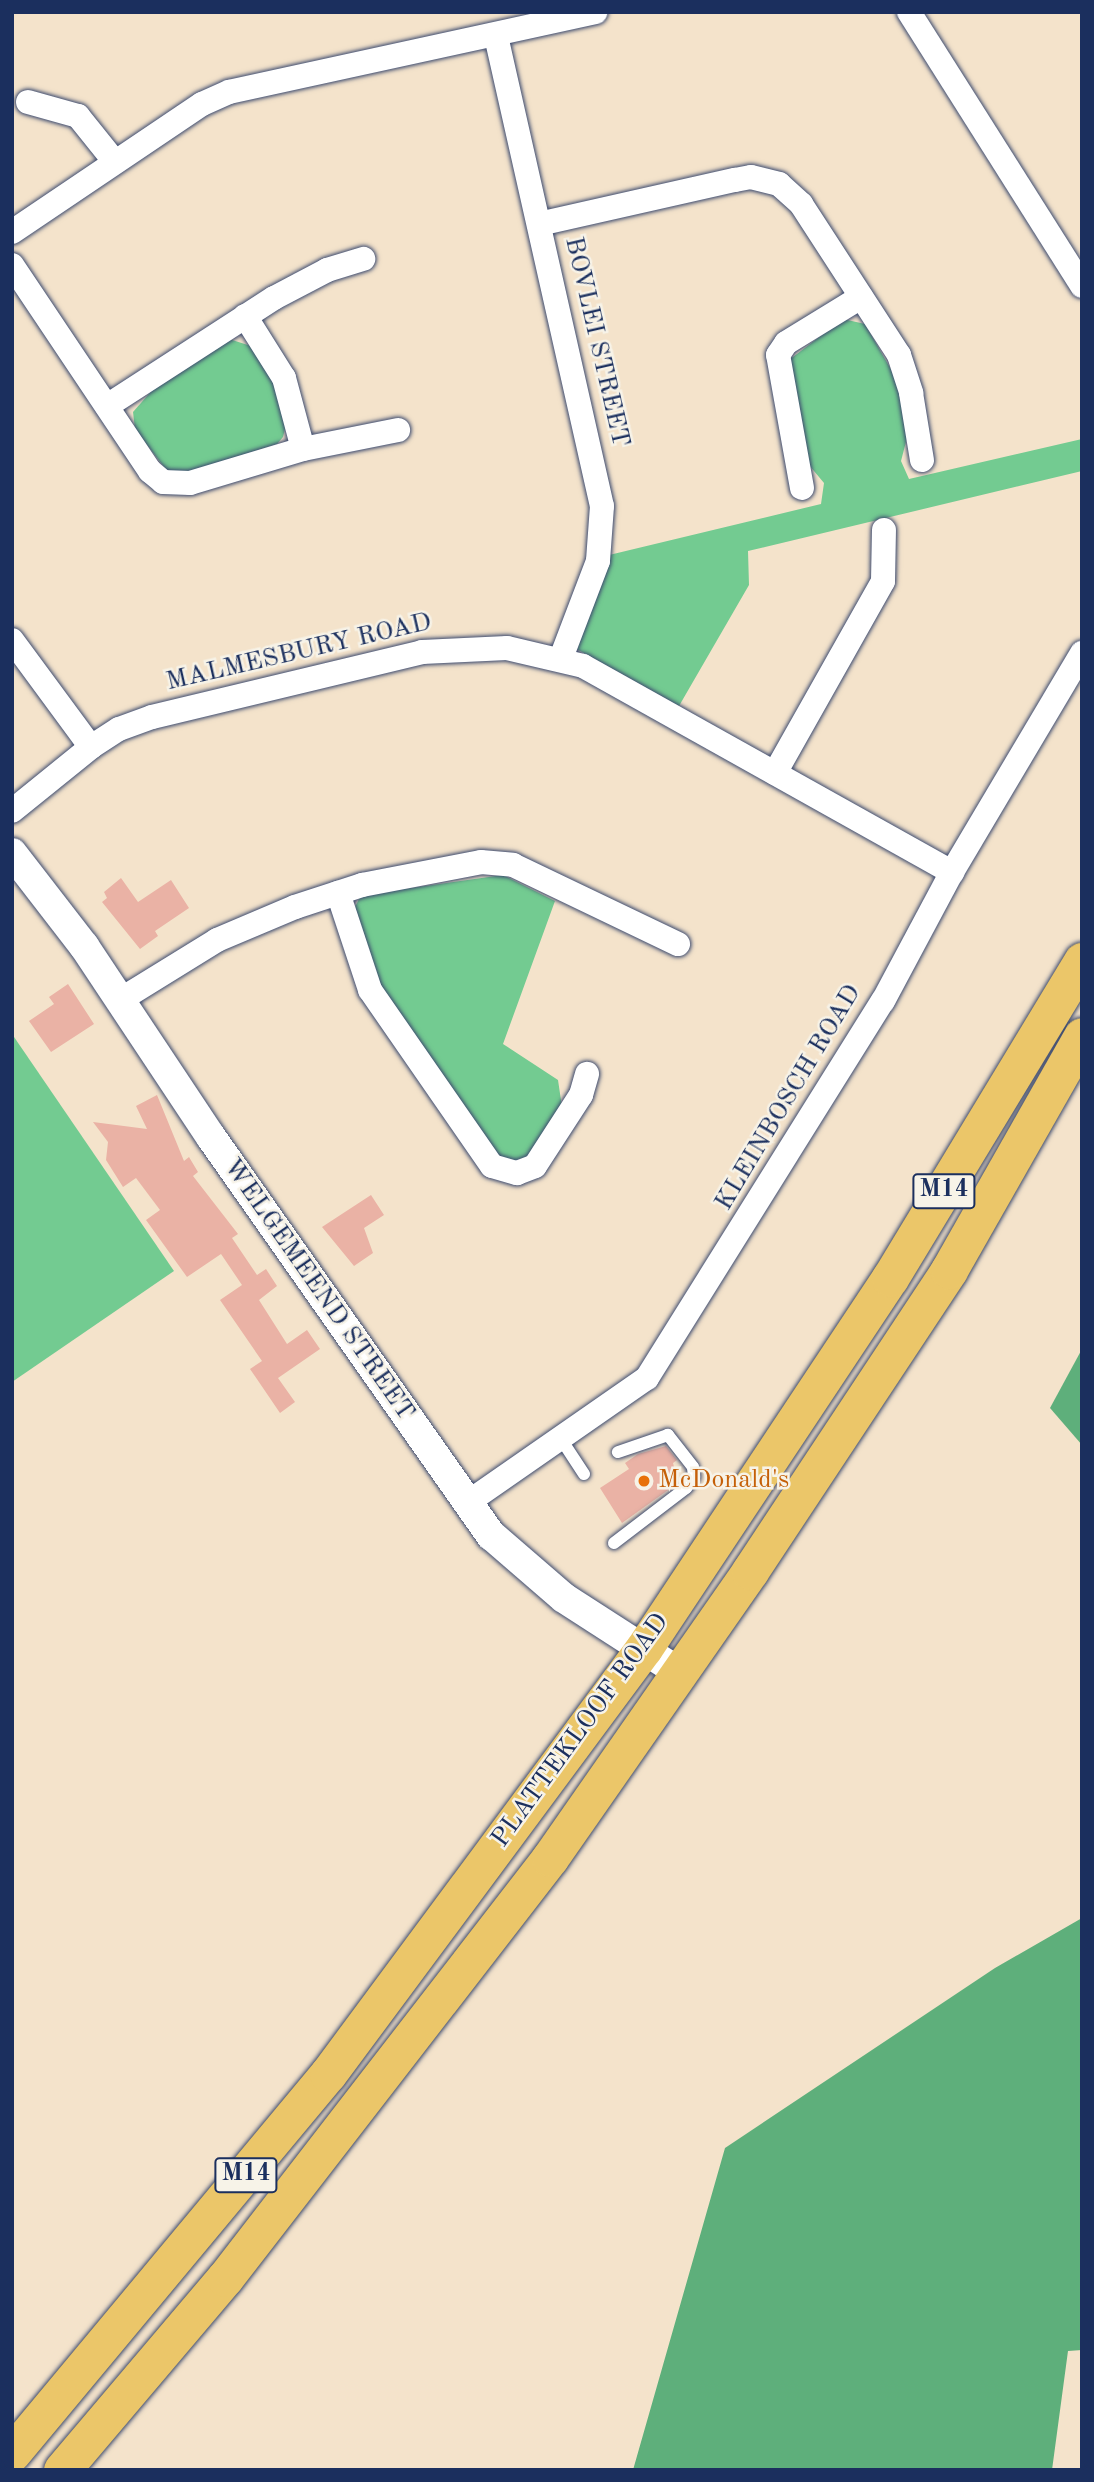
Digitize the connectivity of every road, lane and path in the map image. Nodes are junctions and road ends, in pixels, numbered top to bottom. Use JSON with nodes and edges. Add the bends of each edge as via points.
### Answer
{"nodes":[{"id":1,"x":595,"y":12,"type":"edge"},
{"id":2,"x":909,"y":12,"type":"edge"},
{"id":3,"x":496,"y":36,"type":"junction"},
{"id":4,"x":28,"y":102,"type":"dead end"},
{"id":5,"x":115,"y":162,"type":"junction"},
{"id":6,"x":539,"y":224,"type":"junction"},
{"id":7,"x":12,"y":232,"type":"edge"},
{"id":8,"x":363,"y":259,"type":"dead end"},
{"id":9,"x":12,"y":265,"type":"edge"},
{"id":10,"x":1082,"y":286,"type":"edge"},
{"id":11,"x":861,"y":297,"type":"junction"},
{"id":12,"x":245,"y":316,"type":"junction"},
{"id":13,"x":107,"y":406,"type":"junction"},
{"id":14,"x":398,"y":430,"type":"dead end"},
{"id":15,"x":303,"y":449,"type":"junction"},
{"id":16,"x":922,"y":460,"type":"dead end"},
{"id":17,"x":802,"y":488,"type":"dead end"},
{"id":18,"x":884,"y":530,"type":"dead end"},
{"id":19,"x":12,"y":640,"type":"edge"},
{"id":20,"x":1082,"y":653,"type":"edge"},
{"id":21,"x":561,"y":658,"type":"junction"},
{"id":22,"x":91,"y":747,"type":"junction"},
{"id":23,"x":775,"y":773,"type":"junction"},
{"id":24,"x":12,"y":811,"type":"edge"},
{"id":25,"x":12,"y":853,"type":"edge"},
{"id":26,"x":952,"y":872,"type":"junction"},
{"id":27,"x":338,"y":893,"type":"junction"},
{"id":28,"x":678,"y":944,"type":"dead end"},
{"id":29,"x":1082,"y":961,"type":"edge"},
{"id":30,"x":120,"y":1000,"type":"junction"},
{"id":31,"x":1082,"y":1036,"type":"edge"},
{"id":32,"x":587,"y":1074,"type":"dead end"},
{"id":33,"x":561,"y":1440,"type":"junction"},
{"id":34,"x":618,"y":1452,"type":"dead end"},
{"id":35,"x":584,"y":1474,"type":"dead end"},
{"id":36,"x":467,"y":1503,"type":"junction"},
{"id":37,"x":614,"y":1543,"type":"dead end"},
{"id":38,"x":644,"y":1648,"type":"junction"},
{"id":39,"x":680,"y":1672,"type":"junction"},
{"id":40,"x":12,"y":2453,"type":"edge"},
{"id":41,"x":62,"y":2470,"type":"edge"}],
"edges":[{"from":1,"to":3,"type":"street"},
{"from":2,"to":10,"type":"street"},
{"from":3,"to":5,"type":"street","via":[[229,92],[202,104]]},
{"from":3,"to":6,"type":"street","name":"BOVLEI STREET"},
{"from":4,"to":5,"type":"street","via":[[78,116]]},
{"from":5,"to":7,"type":"street"},
{"from":6,"to":11,"type":"street","via":[[735,180],[771,181],[801,204]]},
{"from":6,"to":21,"type":"street","name":"BOVLEI STREET","via":[[603,523],[593,578]]},
{"from":8,"to":12,"type":"street","via":[[327,270]]},
{"from":9,"to":13,"type":"street"},
{"from":11,"to":16,"type":"street","via":[[905,372]]},
{"from":11,"to":17,"type":"street","via":[[786,343],[778,355]]},
{"from":12,"to":13,"type":"street"},
{"from":12,"to":15,"type":"street","via":[[285,378]]},
{"from":13,"to":15,"type":"street","via":[[149,471],[163,482],[190,483]]},
{"from":14,"to":15,"type":"street"},
{"from":18,"to":23,"type":"street","via":[[883,581]]},
{"from":19,"to":22,"type":"street"},
{"from":20,"to":26,"type":"street","name":"KLEINBOSCH ROAD"},
{"from":21,"to":22,"type":"street","name":"MALMESBURY ROAD","via":[[506,648],[422,652],[152,717],[118,729]]},
{"from":21,"to":23,"type":"street","name":"MALMESBURY ROAD"},
{"from":22,"to":24,"type":"street","name":"MALMESBURY ROAD"},
{"from":23,"to":26,"type":"street","name":"MALMESBURY ROAD"},
{"from":25,"to":30,"type":"street","name":"WELGEMEEND STREET"},
{"from":26,"to":33,"type":"street","name":"KLEINBOSCH ROAD","via":[[883,1001],[658,1363],[647,1378]]},
{"from":27,"to":28,"type":"street","via":[[362,884],[497,861]]},
{"from":27,"to":30,"type":"street","via":[[217,940]]},
{"from":27,"to":32,"type":"street","via":[[370,990],[492,1167],[516,1173],[535,1166],[581,1095]]},
{"from":29,"to":38,"type":"main road","name":"PLATTEKLOOF ROAD","number":"M14","via":[[890,1278]]},
{"from":30,"to":36,"type":"street","name":"WELGEMEEND STREET"},
{"from":31,"to":39,"type":"main road","name":"PLATTEKLOOF ROAD","number":"M14","via":[[949,1270]]},
{"from":33,"to":35,"type":"lane"},
{"from":33,"to":36,"type":"street","name":"KLEINBOSCH ROAD"},
{"from":34,"to":37,"type":"lane","via":[[668,1435],[693,1467],[694,1477]]},
{"from":36,"to":38,"type":"street","name":"WELGEMEEND STREET","via":[[518,1562],[564,1598]]},
{"from":38,"to":39,"type":"street","name":"WELGEMEEND STREET"},
{"from":38,"to":40,"type":"main road","name":"PLATTEKLOOF ROAD","number":"M14","via":[[328,2074]]},
{"from":39,"to":41,"type":"main road","name":"PLATTEKLOOF ROAD","number":"M14","via":[[550,1858],[398,2059],[225,2278]]}]}
